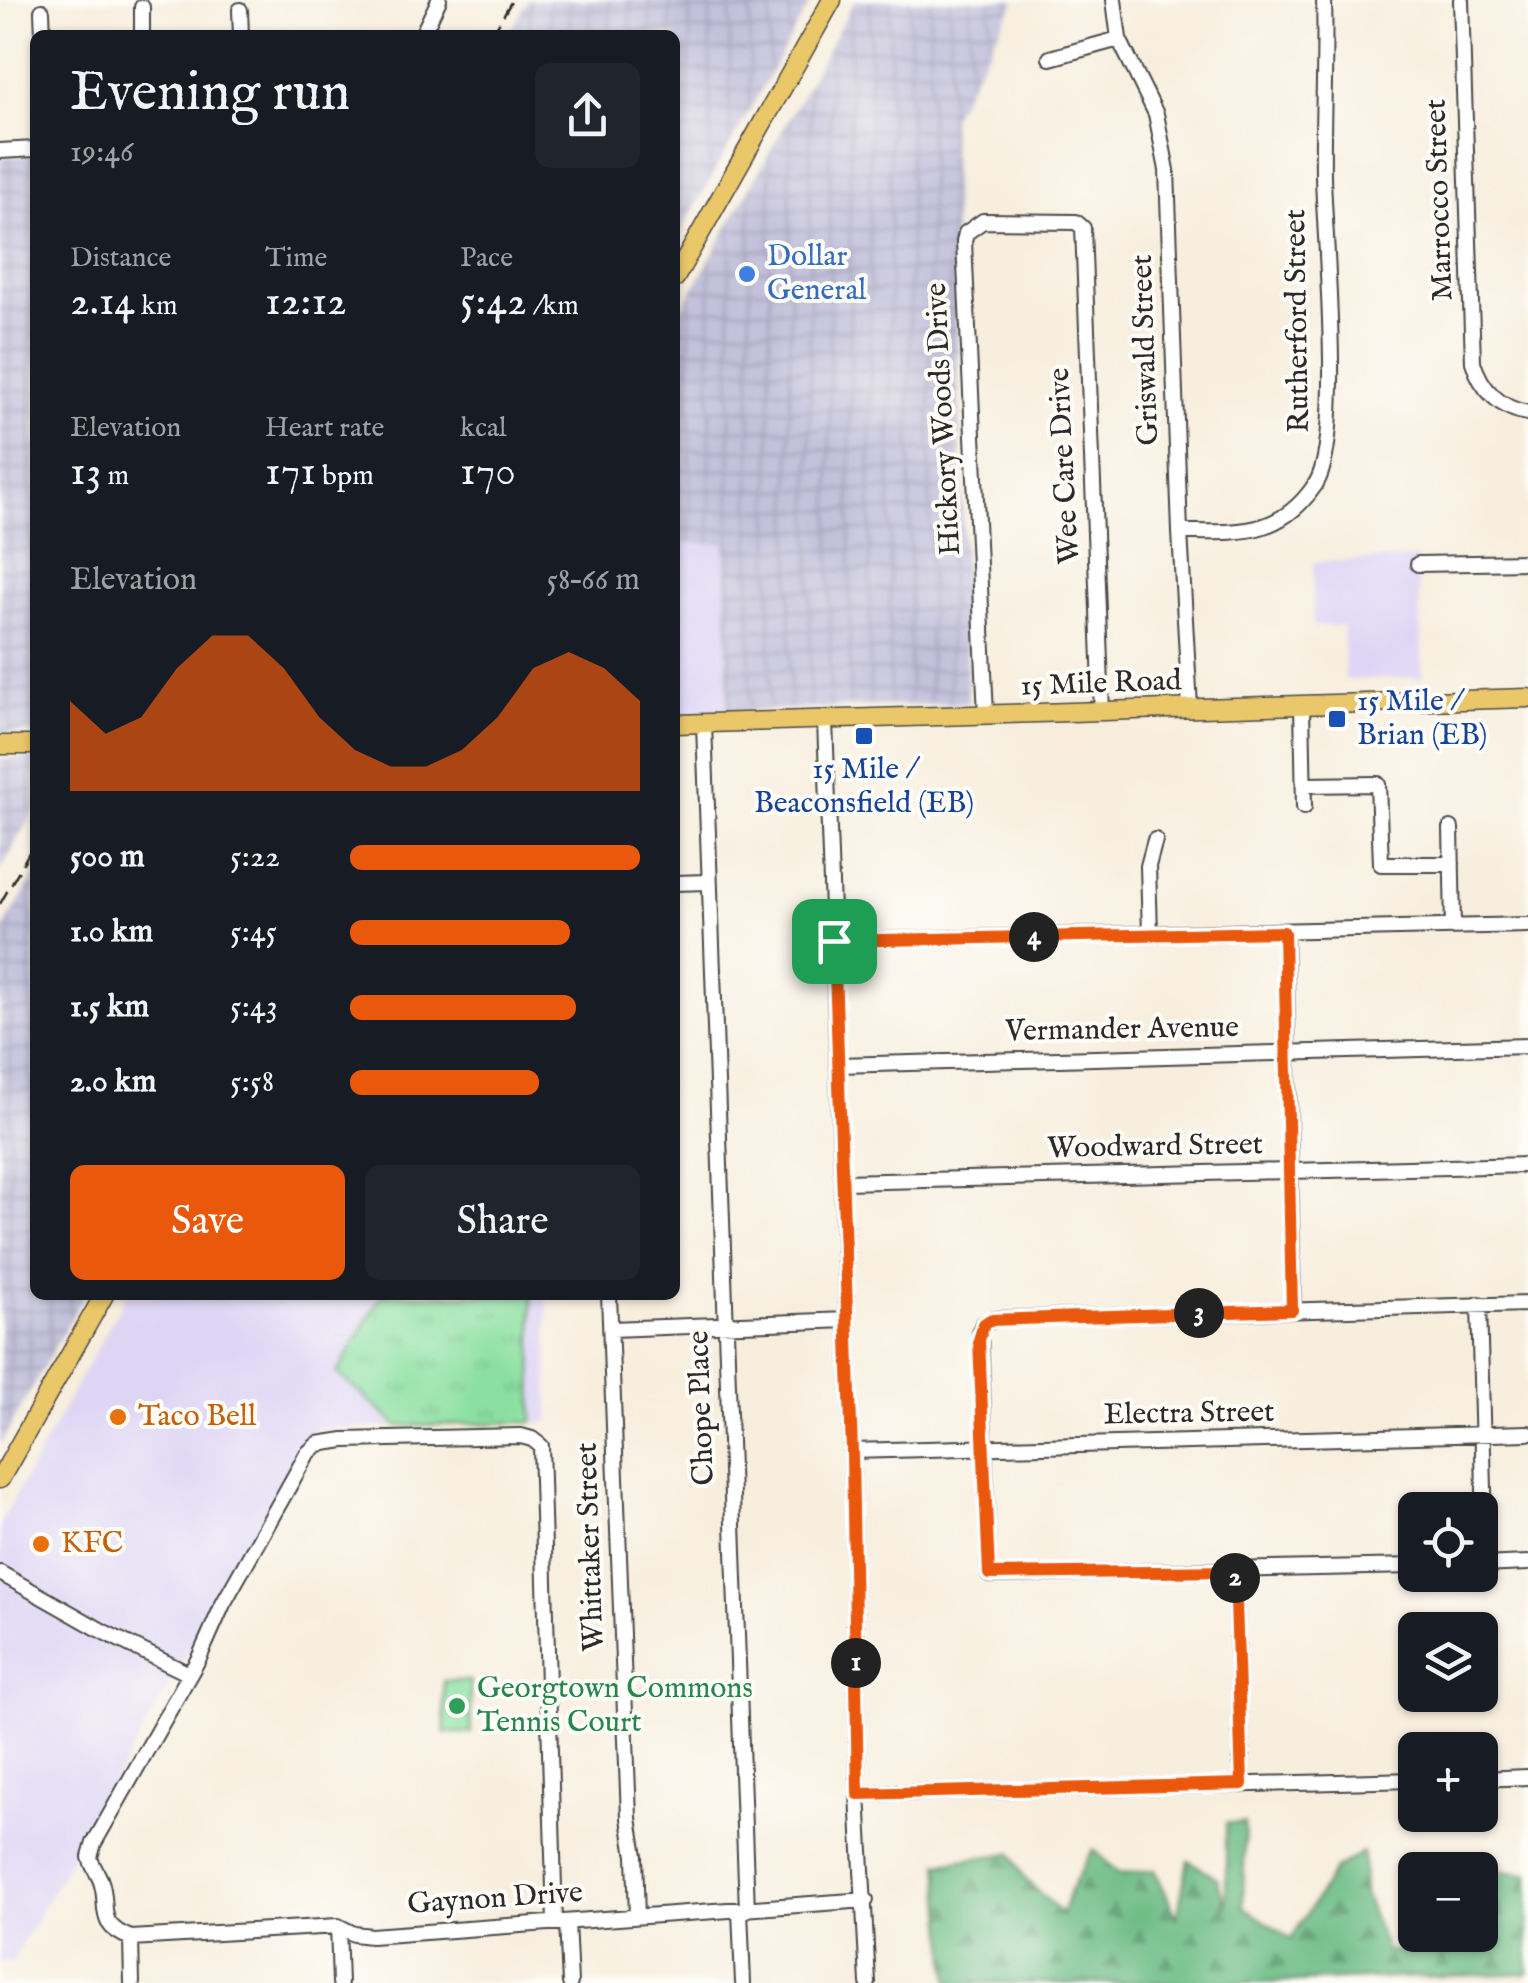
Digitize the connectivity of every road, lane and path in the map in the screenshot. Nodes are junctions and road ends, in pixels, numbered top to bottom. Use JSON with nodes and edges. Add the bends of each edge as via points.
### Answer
{"nodes":[{"id":1,"x":439,"y":0,"type":"edge"},
{"id":2,"x":832,"y":0,"type":"edge"},
{"id":3,"x":1114,"y":0,"type":"edge"},
{"id":4,"x":1324,"y":0,"type":"edge"},
{"id":5,"x":1461,"y":0,"type":"edge"},
{"id":6,"x":142,"y":7,"type":"dead end"},
{"id":7,"x":240,"y":10,"type":"dead end"},
{"id":8,"x":42,"y":11,"type":"dead end"},
{"id":9,"x":43,"y":30,"type":"edge"},
{"id":10,"x":142,"y":30,"type":"edge"},
{"id":11,"x":241,"y":30,"type":"edge"},
{"id":12,"x":424,"y":30,"type":"edge"},
{"id":13,"x":1119,"y":39,"type":"junction"},
{"id":14,"x":1050,"y":58,"type":"dead end"},
{"id":15,"x":30,"y":149,"type":"edge"},
{"id":16,"x":0,"y":150,"type":"edge"},
{"id":17,"x":1076,"y":222,"type":"joint"},
{"id":18,"x":680,"y":269,"type":"edge"},
{"id":19,"x":1528,"y":413,"type":"edge"},
{"id":20,"x":1180,"y":532,"type":"junction"},
{"id":21,"x":1528,"y":562,"type":"edge"},
{"id":22,"x":1418,"y":564,"type":"dead end"},
{"id":23,"x":1528,"y":698,"type":"edge"},
{"id":24,"x":1302,"y":705,"type":"junction"},
{"id":25,"x":1190,"y":708,"type":"junction"},
{"id":26,"x":1102,"y":712,"type":"junction"},
{"id":27,"x":986,"y":715,"type":"junction"},
{"id":28,"x":825,"y":721,"type":"junction"},
{"id":29,"x":680,"y":724,"type":"edge"},
{"id":30,"x":704,"y":724,"type":"junction"},
{"id":31,"x":0,"y":745,"type":"edge"},
{"id":32,"x":30,"y":745,"type":"edge"},
{"id":33,"x":1304,"y":786,"type":"junction"},
{"id":34,"x":1304,"y":807,"type":"dead end"},
{"id":35,"x":1451,"y":828,"type":"dead end"},
{"id":36,"x":1155,"y":840,"type":"dead end"},
{"id":37,"x":1452,"y":864,"type":"junction"},
{"id":38,"x":708,"y":882,"type":"junction"},
{"id":39,"x":680,"y":883,"type":"edge"},
{"id":40,"x":1528,"y":926,"type":"edge"},
{"id":41,"x":1453,"y":927,"type":"junction"},
{"id":42,"x":1284,"y":932,"type":"junction"},
{"id":43,"x":1150,"y":934,"type":"junction"},
{"id":44,"x":834,"y":941,"type":"junction"},
{"id":45,"x":1528,"y":1046,"type":"edge"},
{"id":46,"x":1289,"y":1053,"type":"junction"},
{"id":47,"x":838,"y":1065,"type":"junction"},
{"id":48,"x":1528,"y":1166,"type":"edge"},
{"id":49,"x":1290,"y":1172,"type":"junction"},
{"id":50,"x":843,"y":1182,"type":"junction"},
{"id":51,"x":101,"y":1300,"type":"edge"},
{"id":52,"x":609,"y":1300,"type":"edge"},
{"id":53,"x":1479,"y":1304,"type":"junction"},
{"id":54,"x":1528,"y":1304,"type":"edge"},
{"id":55,"x":1292,"y":1310,"type":"junction"},
{"id":56,"x":847,"y":1320,"type":"junction"},
{"id":57,"x":727,"y":1326,"type":"junction"},
{"id":58,"x":611,"y":1329,"type":"junction"},
{"id":59,"x":1482,"y":1434,"type":"junction"},
{"id":60,"x":1528,"y":1434,"type":"edge"},
{"id":61,"x":983,"y":1446,"type":"junction"},
{"id":62,"x":852,"y":1452,"type":"junction"},
{"id":63,"x":0,"y":1479,"type":"edge"},
{"id":64,"x":1482,"y":1492,"type":"edge"},
{"id":65,"x":1528,"y":1564,"type":"edge"},
{"id":66,"x":1498,"y":1565,"type":"edge"},
{"id":67,"x":1398,"y":1566,"type":"edge"},
{"id":68,"x":1235,"y":1571,"type":"junction"},
{"id":69,"x":0,"y":1572,"type":"edge"},
{"id":70,"x":189,"y":1674,"type":"junction"},
{"id":71,"x":1528,"y":1777,"type":"edge"},
{"id":72,"x":1498,"y":1778,"type":"edge"},
{"id":73,"x":1398,"y":1780,"type":"edge"},
{"id":74,"x":1242,"y":1784,"type":"junction"},
{"id":75,"x":858,"y":1794,"type":"junction"},
{"id":76,"x":866,"y":1900,"type":"junction"},
{"id":77,"x":743,"y":1910,"type":"junction"},
{"id":78,"x":637,"y":1916,"type":"junction"},
{"id":79,"x":561,"y":1922,"type":"junction"},
{"id":80,"x":338,"y":1926,"type":"junction"},
{"id":81,"x":130,"y":1938,"type":"junction"},
{"id":82,"x":132,"y":1983,"type":"edge"},
{"id":83,"x":340,"y":1983,"type":"edge"},
{"id":84,"x":570,"y":1983,"type":"edge"},
{"id":85,"x":742,"y":1983,"type":"edge"},
{"id":86,"x":868,"y":1983,"type":"edge"}],
"edges":[{"from":1,"to":12,"type":"street"},
{"from":2,"to":18,"type":"main road"},
{"from":3,"to":13,"type":"street","name":"Griswald Street"},
{"from":4,"to":20,"type":"street","name":"Rutherford Street","via":[[1327,458],[1315,486],[1274,523],[1245,532]]},
{"from":5,"to":19,"type":"street","name":"Marrocco Street","via":[[1472,348],[1476,372],[1490,394]]},
{"from":6,"to":10,"type":"street"},
{"from":7,"to":11,"type":"street"},
{"from":8,"to":9,"type":"street"},
{"from":13,"to":14,"type":"street"},
{"from":13,"to":20,"type":"street","name":"Griswald Street","via":[[1156,114],[1166,152]]},
{"from":15,"to":16,"type":"street"},
{"from":17,"to":26,"type":"street","name":"Wee Care Drive","via":[[1083,228]]},
{"from":17,"to":27,"type":"street","name":"Hickory Woods Drive","via":[[983,221],[964,242]]},
{"from":20,"to":25,"type":"street","name":"Griswald Street"},
{"from":21,"to":22,"type":"street"},
{"from":23,"to":24,"type":"main road","name":"15 Mile Road"},
{"from":24,"to":25,"type":"main road","name":"15 Mile Road"},
{"from":24,"to":33,"type":"street"},
{"from":25,"to":26,"type":"main road","name":"15 Mile Road"},
{"from":26,"to":27,"type":"main road","name":"15 Mile Road"},
{"from":27,"to":28,"type":"main road","name":"15 Mile Road"},
{"from":28,"to":30,"type":"main road","name":"15 Mile Road"},
{"from":28,"to":44,"type":"street"},
{"from":29,"to":30,"type":"main road","name":"15 Mile Road"},
{"from":30,"to":38,"type":"street","name":"Chope Place"},
{"from":31,"to":32,"type":"main road"},
{"from":33,"to":34,"type":"street"},
{"from":33,"to":37,"type":"street","via":[[1378,784],[1381,864]]},
{"from":35,"to":37,"type":"street"},
{"from":36,"to":43,"type":"street","via":[[1148,866]]},
{"from":37,"to":41,"type":"street"},
{"from":38,"to":39,"type":"street"},
{"from":38,"to":57,"type":"street","name":"Chope Place"},
{"from":40,"to":41,"type":"street"},
{"from":41,"to":42,"type":"street"},
{"from":42,"to":43,"type":"street"},
{"from":42,"to":46,"type":"street"},
{"from":43,"to":44,"type":"street"},
{"from":44,"to":47,"type":"street"},
{"from":45,"to":46,"type":"street","name":"Vermander Avenue"},
{"from":46,"to":47,"type":"street","name":"Vermander Avenue"},
{"from":46,"to":49,"type":"street"},
{"from":47,"to":50,"type":"street"},
{"from":48,"to":49,"type":"street","name":"Woodward Street"},
{"from":49,"to":50,"type":"street","name":"Woodward Street"},
{"from":49,"to":55,"type":"street"},
{"from":50,"to":56,"type":"street"},
{"from":51,"to":63,"type":"main road"},
{"from":52,"to":58,"type":"street","name":"Whittaker Street"},
{"from":53,"to":54,"type":"street"},
{"from":53,"to":55,"type":"street"},
{"from":53,"to":59,"type":"street"},
{"from":55,"to":61,"type":"street","via":[[984,1324]]},
{"from":56,"to":57,"type":"street"},
{"from":56,"to":62,"type":"street"},
{"from":57,"to":58,"type":"street"},
{"from":57,"to":77,"type":"street","name":"Chope Place"},
{"from":58,"to":78,"type":"street","name":"Whittaker Street"},
{"from":59,"to":60,"type":"street","name":"Electra Street"},
{"from":59,"to":61,"type":"street","name":"Electra Street"},
{"from":59,"to":64,"type":"street"},
{"from":61,"to":62,"type":"street","name":"Electra Street"},
{"from":61,"to":68,"type":"street","via":[[992,1576]]},
{"from":62,"to":75,"type":"street"},
{"from":65,"to":66,"type":"street"},
{"from":67,"to":68,"type":"street"},
{"from":68,"to":74,"type":"street"},
{"from":69,"to":70,"type":"street"},
{"from":70,"to":79,"type":"street","via":[[313,1447],[344,1440],[522,1436],[538,1442]]},
{"from":70,"to":81,"type":"street","via":[[91,1850],[103,1912]]},
{"from":71,"to":72,"type":"street"},
{"from":73,"to":74,"type":"street"},
{"from":74,"to":75,"type":"street"},
{"from":75,"to":76,"type":"street"},
{"from":76,"to":77,"type":"street","name":"Gaynon Drive"},
{"from":76,"to":86,"type":"street"},
{"from":77,"to":78,"type":"street","name":"Gaynon Drive"},
{"from":77,"to":85,"type":"street","name":"Chope Place"},
{"from":78,"to":79,"type":"street","name":"Gaynon Drive"},
{"from":79,"to":80,"type":"street","name":"Gaynon Drive","via":[[371,1936]]},
{"from":79,"to":84,"type":"street"},
{"from":80,"to":81,"type":"street","name":"Gaynon Drive"},
{"from":80,"to":83,"type":"street"},
{"from":81,"to":82,"type":"street"}]}
